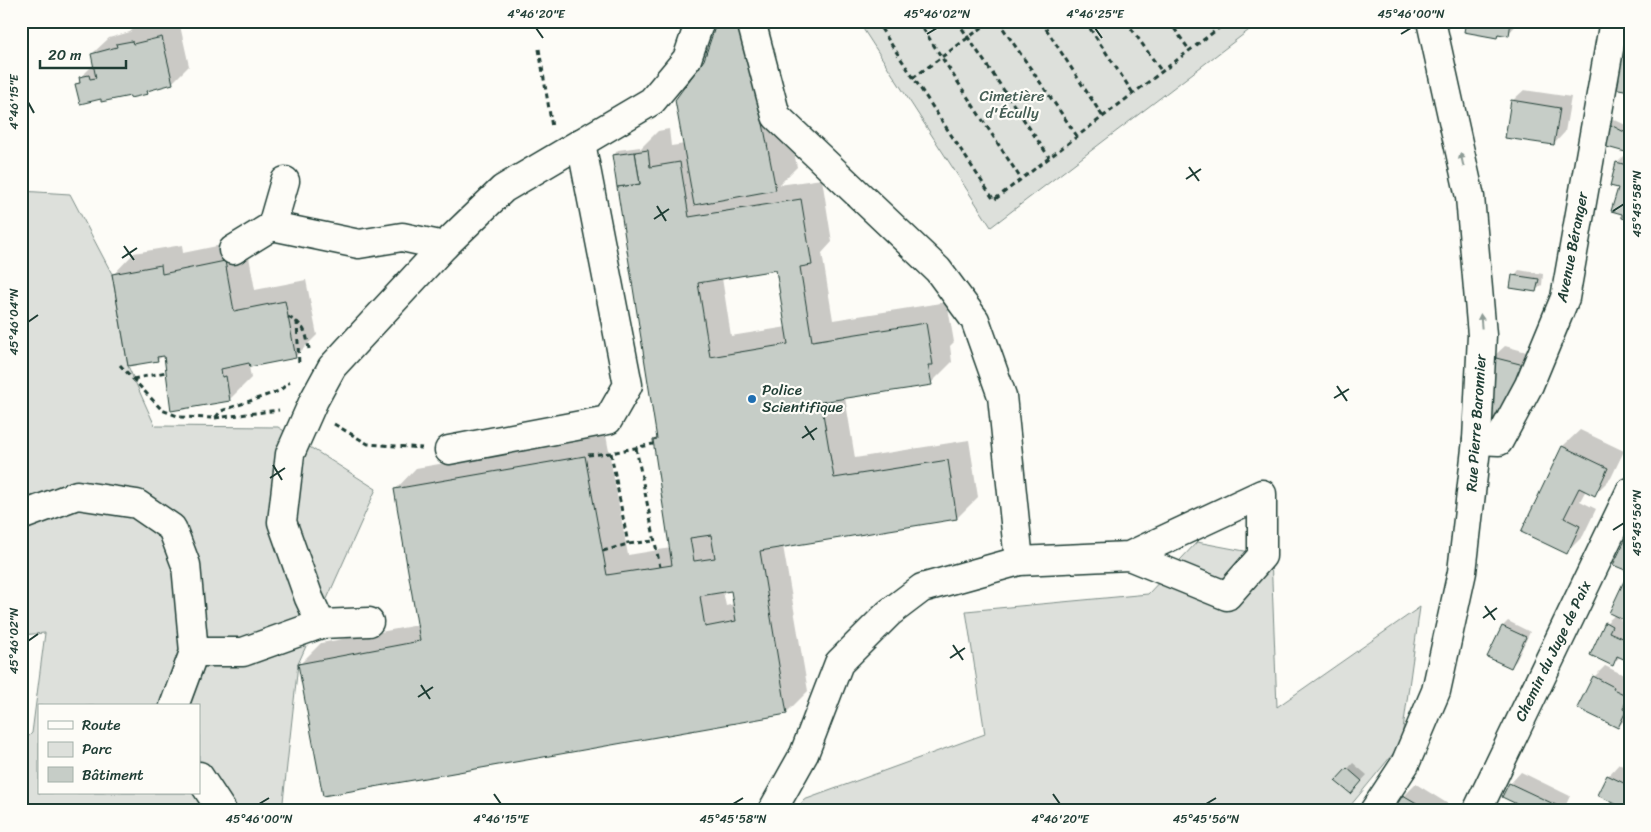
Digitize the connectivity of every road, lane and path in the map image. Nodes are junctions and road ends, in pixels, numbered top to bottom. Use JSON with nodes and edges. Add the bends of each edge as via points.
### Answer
{"nodes":[{"id":1,"x":700,"y":21,"type":"edge"},
{"id":2,"x":751,"y":21,"type":"edge"},
{"id":3,"x":876,"y":21,"type":"edge"},
{"id":4,"x":918,"y":21,"type":"edge"},
{"id":5,"x":957,"y":21,"type":"edge"},
{"id":6,"x":991,"y":21,"type":"edge"},
{"id":7,"x":998,"y":21,"type":"edge"},
{"id":8,"x":1041,"y":21,"type":"edge"},
{"id":9,"x":1085,"y":21,"type":"edge"},
{"id":10,"x":1126,"y":21,"type":"edge"},
{"id":11,"x":1169,"y":21,"type":"edge"},
{"id":12,"x":1221,"y":21,"type":"edge"},
{"id":13,"x":1228,"y":21,"type":"edge"},
{"id":14,"x":1430,"y":21,"type":"edge"},
{"id":15,"x":1614,"y":21,"type":"edge"},
{"id":16,"x":1224,"y":25,"type":"junction"},
{"id":17,"x":968,"y":38,"type":"junction"},
{"id":18,"x":1190,"y":50,"type":"junction"},
{"id":19,"x":942,"y":57,"type":"junction"},
{"id":20,"x":1162,"y":72,"type":"junction"},
{"id":21,"x":913,"y":78,"type":"junction"},
{"id":22,"x":1133,"y":93,"type":"junction"},
{"id":23,"x":1103,"y":117,"type":"junction"},
{"id":24,"x":1077,"y":136,"type":"junction"},
{"id":25,"x":581,"y":143,"type":"junction"},
{"id":26,"x":1049,"y":158,"type":"junction"},
{"id":27,"x":1021,"y":179,"type":"junction"},
{"id":28,"x":285,"y":181,"type":"dead end"},
{"id":29,"x":272,"y":226,"type":"junction"},
{"id":30,"x":444,"y":246,"type":"junction"},
{"id":31,"x":233,"y":250,"type":"dead end"},
{"id":32,"x":288,"y":317,"type":"dead end"},
{"id":33,"x":297,"y":321,"type":"junction"},
{"id":34,"x":305,"y":330,"type":"dead end"},
{"id":35,"x":120,"y":365,"type":"dead end"},
{"id":36,"x":166,"y":372,"type":"dead end"},
{"id":37,"x":300,"y":374,"type":"dead end"},
{"id":38,"x":132,"y":379,"type":"junction"},
{"id":39,"x":293,"y":379,"type":"dead end"},
{"id":40,"x":275,"y":410,"type":"dead end"},
{"id":41,"x":215,"y":418,"type":"junction"},
{"id":42,"x":1477,"y":440,"type":"junction"},
{"id":43,"x":636,"y":448,"type":"dead end"},
{"id":44,"x":449,"y":450,"type":"dead end"},
{"id":45,"x":611,"y":453,"type":"dead end"},
{"id":46,"x":1630,"y":492,"type":"edge"},
{"id":47,"x":21,"y":516,"type":"edge"},
{"id":48,"x":654,"y":541,"type":"junction"},
{"id":49,"x":628,"y":544,"type":"junction"},
{"id":50,"x":603,"y":551,"type":"dead end"},
{"id":51,"x":1129,"y":556,"type":"junction"},
{"id":52,"x":1019,"y":560,"type":"junction"},
{"id":53,"x":660,"y":567,"type":"dead end"},
{"id":54,"x":369,"y":622,"type":"dead end"},
{"id":55,"x":321,"y":624,"type":"junction"},
{"id":56,"x":194,"y":652,"type":"junction"},
{"id":57,"x":175,"y":704,"type":"edge"},
{"id":58,"x":200,"y":778,"type":"edge"},
{"id":59,"x":222,"y":811,"type":"edge"},
{"id":60,"x":772,"y":811,"type":"edge"},
{"id":61,"x":1374,"y":811,"type":"edge"},
{"id":62,"x":1477,"y":811,"type":"edge"}],
"edges":[{"from":1,"to":25,"type":"street","via":[[687,59],[652,101]]},
{"from":2,"to":52,"type":"street","via":[[776,116],[938,270],[975,320],[1002,396]]},
{"from":3,"to":21,"type":"path"},
{"from":4,"to":19,"type":"path"},
{"from":5,"to":17,"type":"path"},
{"from":6,"to":17,"type":"path"},
{"from":7,"to":24,"type":"path"},
{"from":8,"to":23,"type":"path"},
{"from":9,"to":22,"type":"path"},
{"from":10,"to":20,"type":"path"},
{"from":11,"to":18,"type":"path"},
{"from":12,"to":16,"type":"path"},
{"from":13,"to":16,"type":"path"},
{"from":42,"to":14,"type":"street","name":"Rue Pierre Baronnier","one_way":true,"via":[[1482,335],[1470,197]]},
{"from":15,"to":42,"type":"street","name":"Avenue Béranger","via":[[1564,298],[1529,385],[1499,441]]},
{"from":16,"to":18,"type":"path"},
{"from":17,"to":19,"type":"path"},
{"from":17,"to":26,"type":"path"},
{"from":18,"to":20,"type":"path"},
{"from":19,"to":21,"type":"path"},
{"from":19,"to":27,"type":"path"},
{"from":20,"to":22,"type":"path"},
{"from":21,"to":27,"type":"path","via":[[994,200]]},
{"from":22,"to":23,"type":"path"},
{"from":23,"to":24,"type":"path"},
{"from":24,"to":26,"type":"path"},
{"from":25,"to":30,"type":"street","via":[[503,189]]},
{"from":25,"to":44,"type":"street","via":[[628,385],[608,420]]},
{"from":26,"to":27,"type":"path"},
{"from":28,"to":29,"type":"street"},
{"from":29,"to":30,"type":"street","via":[[359,244],[402,237]]},
{"from":29,"to":31,"type":"street"},
{"from":30,"to":55,"type":"street","via":[[332,367],[290,454],[282,522],[308,598]]},
{"from":32,"to":33,"type":"path"},
{"from":33,"to":34,"type":"path"},
{"from":33,"to":37,"type":"path"},
{"from":35,"to":38,"type":"path"},
{"from":36,"to":38,"type":"path"},
{"from":38,"to":41,"type":"path","via":[[162,410],[180,416]]},
{"from":39,"to":41,"type":"path","via":[[279,391],[221,411]]},
{"from":40,"to":41,"type":"path"},
{"from":42,"to":61,"type":"street","name":"Rue Pierre Baronnier","via":[[1462,572],[1436,692],[1404,764]]},
{"from":43,"to":48,"type":"path"},
{"from":45,"to":49,"type":"path"},
{"from":46,"to":62,"type":"street","name":"Chemin du Juge de Paix"},
{"from":47,"to":56,"type":"street","via":[[77,495],[137,504],[172,528],[186,565]]},
{"from":48,"to":49,"type":"path"},
{"from":48,"to":53,"type":"path"},
{"from":49,"to":50,"type":"path"},
{"from":51,"to":51,"type":"street","via":[[1227,596],[1262,556],[1262,494]]},
{"from":51,"to":52,"type":"street"},
{"from":52,"to":60,"type":"street","via":[[922,588],[889,613],[839,663],[804,754]]},
{"from":54,"to":55,"type":"street"},
{"from":55,"to":56,"type":"street","via":[[243,652]]},
{"from":56,"to":57,"type":"street"},
{"from":58,"to":59,"type":"street"}]}
